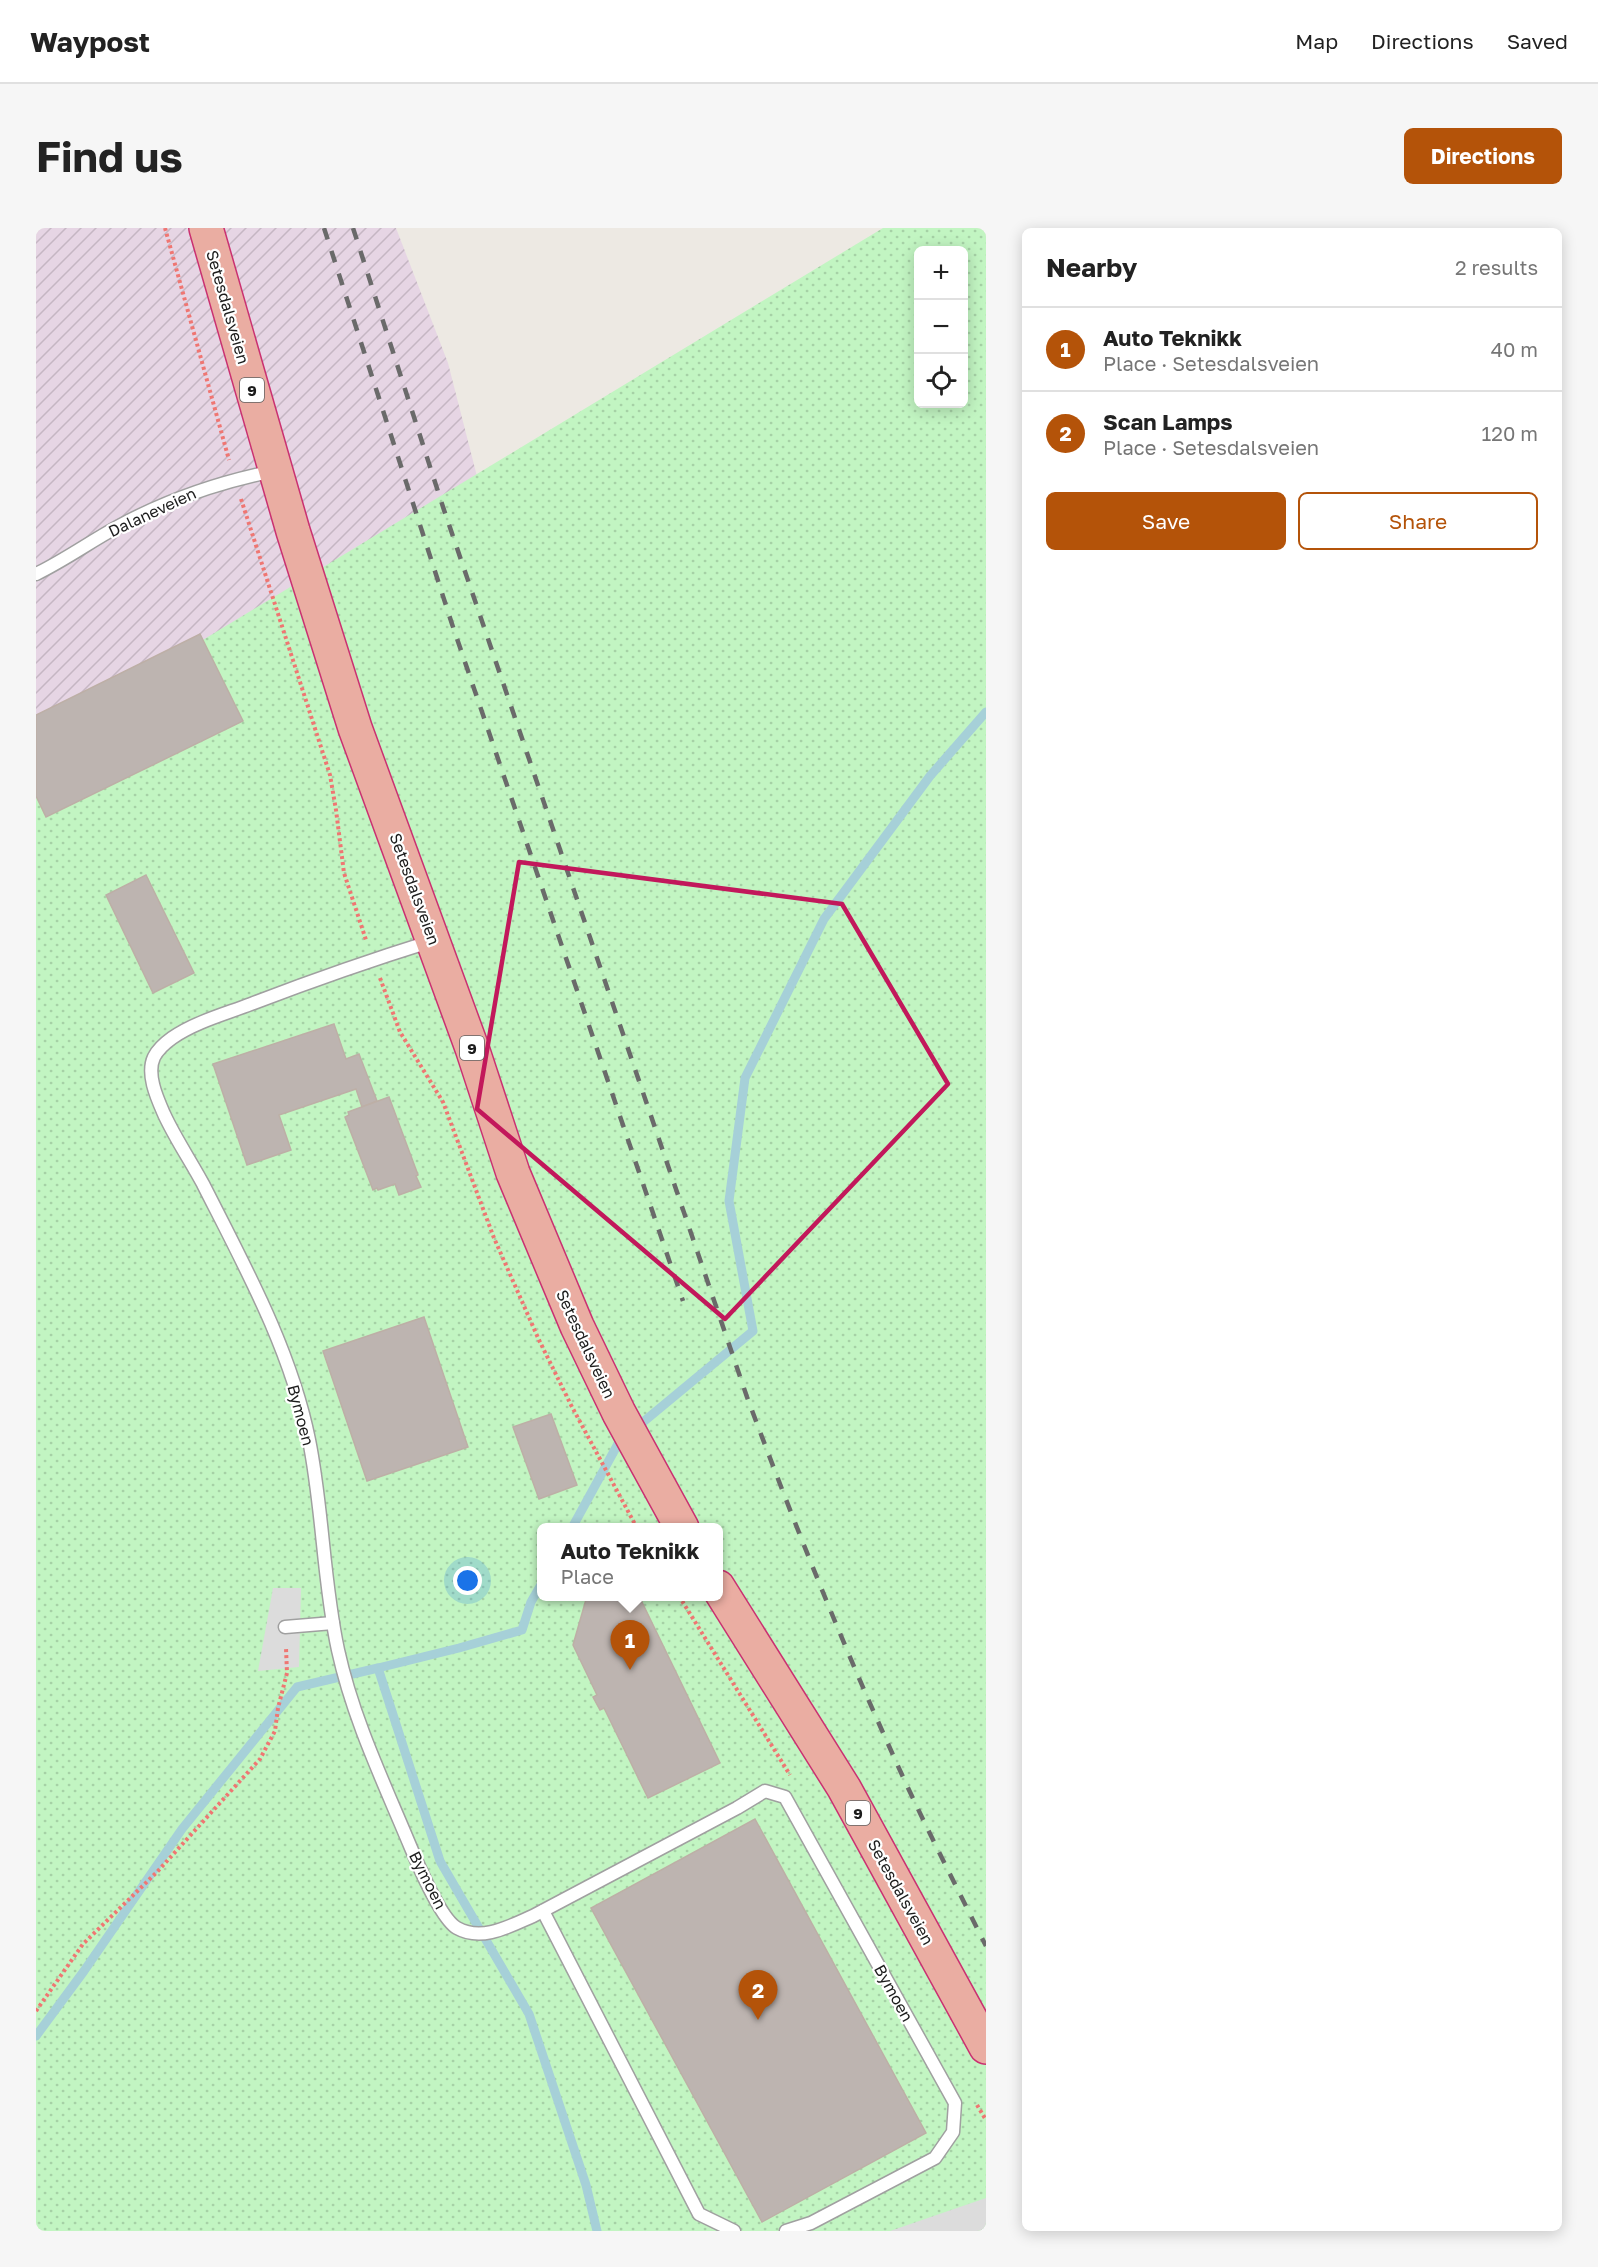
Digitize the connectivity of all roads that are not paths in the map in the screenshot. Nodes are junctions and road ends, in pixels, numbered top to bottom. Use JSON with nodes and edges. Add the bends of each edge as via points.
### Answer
{"nodes":[{"id":1,"x":206,"y":228,"type":"edge"},
{"id":2,"x":275,"y":471,"type":"junction"},
{"id":3,"x":36,"y":574,"type":"edge"},
{"id":4,"x":433,"y":941,"type":"junction"},
{"id":5,"x":680,"y":1523,"type":"edge"},
{"id":6,"x":723,"y":1595,"type":"edge"},
{"id":7,"x":333,"y":1623,"type":"junction"},
{"id":8,"x":285,"y":1627,"type":"road end"},
{"id":9,"x":543,"y":1911,"type":"junction"},
{"id":10,"x":986,"y":2047,"type":"edge"},
{"id":11,"x":734,"y":2231,"type":"edge"},
{"id":12,"x":786,"y":2231,"type":"edge"}],
"edges":[{"from":1,"to":2,"type":"highway","name":"Setesdalsveien","number":"9"},
{"from":2,"to":3,"type":"lane","name":"Dalaneveien","via":[[192,492],[121,525]]},
{"from":2,"to":4,"type":"highway","name":"Setesdalsveien","number":"9","via":[[355,728]]},
{"from":4,"to":5,"type":"highway","name":"Setesdalsveien","number":"9","via":[[513,1173],[576,1326]]},
{"from":4,"to":7,"type":"lane","name":"Bymoen","via":[[373,959],[199,1024],[162,1045],[151,1069],[164,1114],[263,1306],[299,1399],[311,1452]]},
{"from":6,"to":10,"type":"highway","name":"Setesdalsveien","number":"9","via":[[844,1788]]},
{"from":7,"to":8,"type":"lane"},
{"from":7,"to":9,"type":"lane","name":"Bymoen","via":[[368,1748],[419,1867],[453,1925],[490,1932]]},
{"from":9,"to":11,"type":"lane","via":[[699,2214]]},
{"from":9,"to":12,"type":"lane","name":"Bymoen","via":[[765,1791],[785,1797],[955,2103],[953,2132],[935,2158],[811,2223]]}]}
